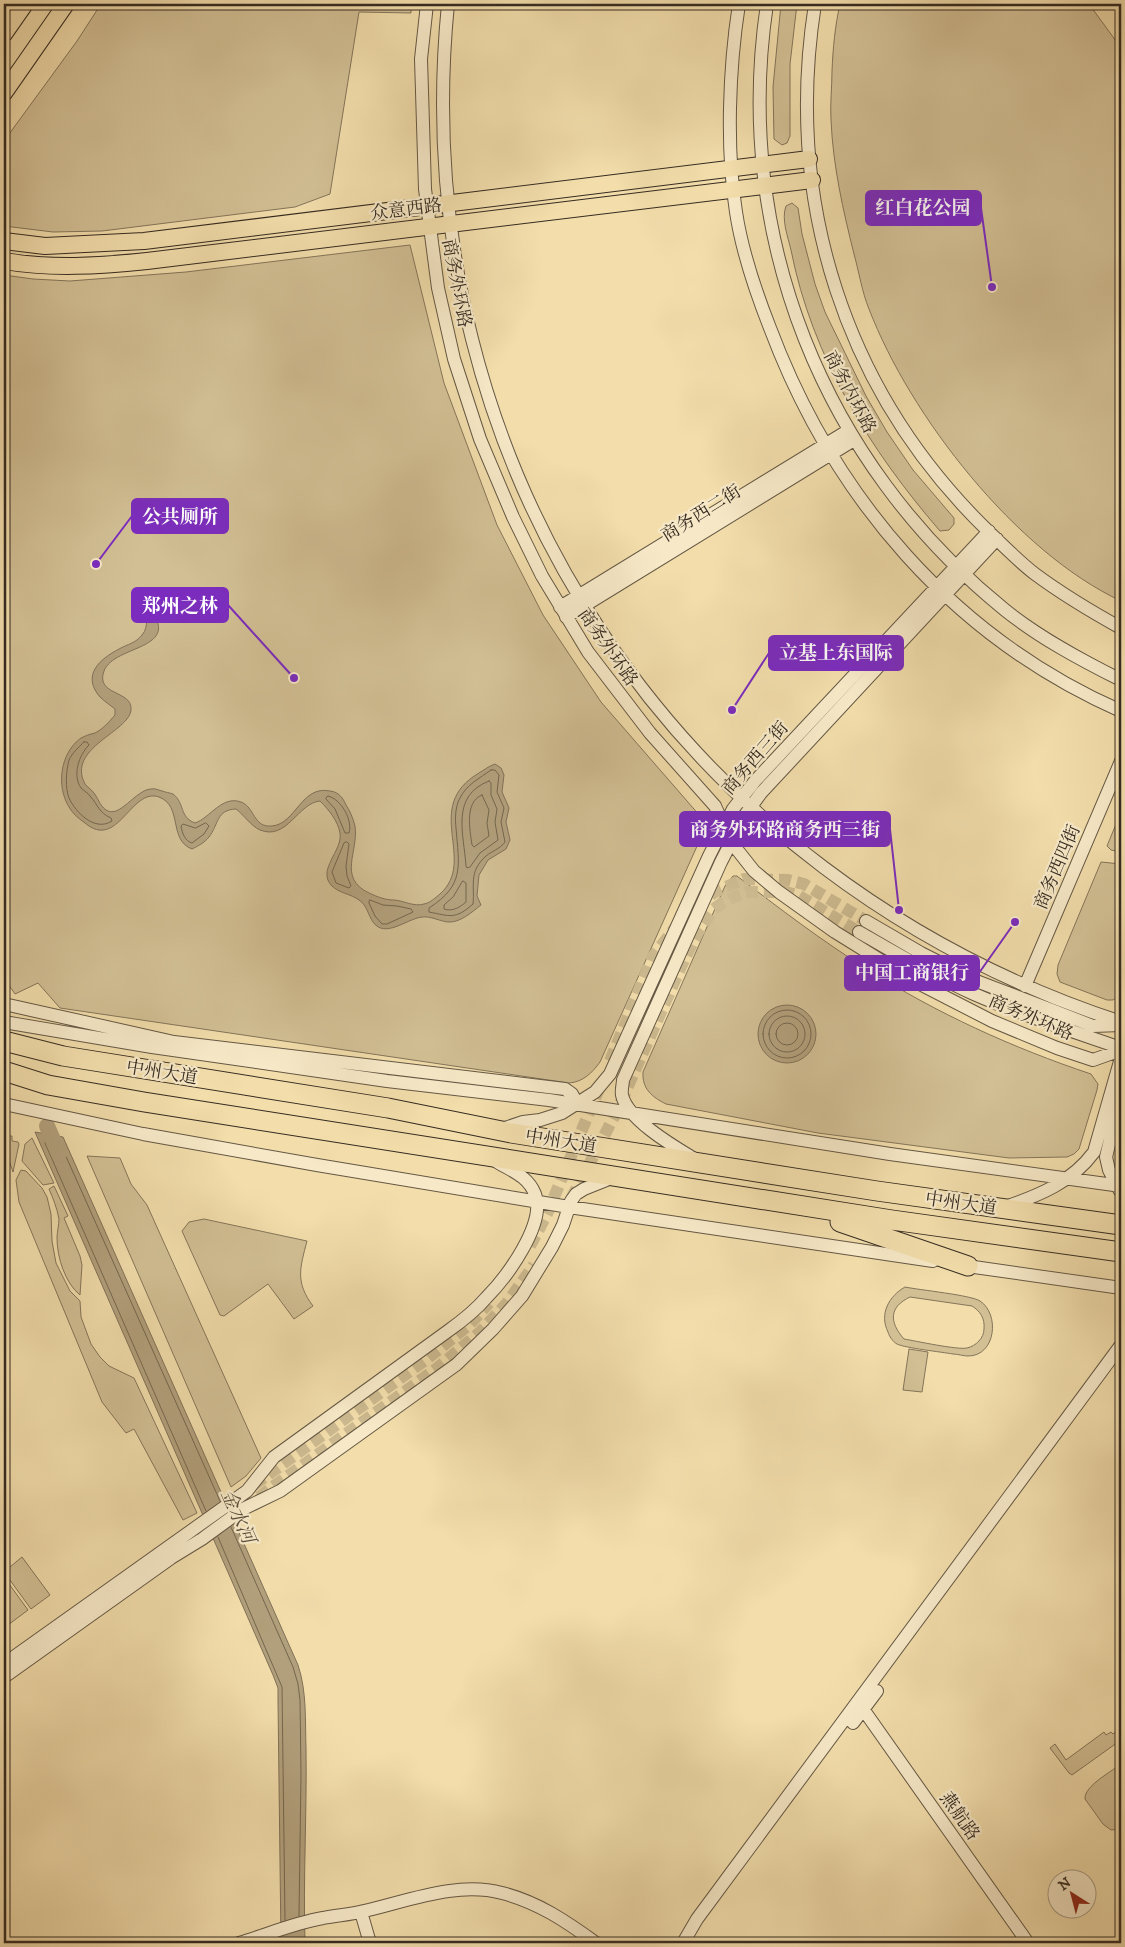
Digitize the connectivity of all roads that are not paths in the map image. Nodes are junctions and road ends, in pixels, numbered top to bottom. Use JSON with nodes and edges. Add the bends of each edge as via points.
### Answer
{"nodes":[{"id":1,"x":25,"y":4,"type":"edge"},
{"id":2,"x":66,"y":4,"type":"edge"},
{"id":3,"x":426,"y":4,"type":"edge"},
{"id":4,"x":448,"y":4,"type":"edge"},
{"id":5,"x":739,"y":4,"type":"edge"},
{"id":6,"x":767,"y":4,"type":"edge"},
{"id":7,"x":815,"y":4,"type":"edge"},
{"id":8,"x":4,"y":34,"type":"edge"},
{"id":9,"x":4,"y":93,"type":"edge"},
{"id":10,"x":809,"y":159,"type":"junction"},
{"id":11,"x":763,"y":165,"type":"junction"},
{"id":12,"x":732,"y":169,"type":"junction"},
{"id":13,"x":812,"y":180,"type":"junction"},
{"id":14,"x":766,"y":185,"type":"junction"},
{"id":15,"x":734,"y":189,"type":"junction"},
{"id":16,"x":448,"y":203,"type":"junction"},
{"id":17,"x":427,"y":206,"type":"junction"},
{"id":18,"x":450,"y":224,"type":"junction"},
{"id":19,"x":429,"y":227,"type":"junction"},
{"id":20,"x":4,"y":241,"type":"edge"},
{"id":21,"x":4,"y":261,"type":"edge"},
{"id":22,"x":851,"y":435,"type":"junction"},
{"id":23,"x":828,"y":450,"type":"junction"},
{"id":24,"x":993,"y":536,"type":"junction"},
{"id":25,"x":961,"y":570,"type":"junction"},
{"id":26,"x":942,"y":590,"type":"junction"},
{"id":27,"x":582,"y":601,"type":"junction"},
{"id":28,"x":563,"y":612,"type":"junction"},
{"id":29,"x":1121,"y":628,"type":"edge"},
{"id":30,"x":1121,"y":680,"type":"edge"},
{"id":31,"x":1121,"y":711,"type":"edge"},
{"id":32,"x":1121,"y":761,"type":"edge"},
{"id":33,"x":742,"y":797,"type":"junction"},
{"id":34,"x":751,"y":807,"type":"junction"},
{"id":35,"x":724,"y":826,"type":"junction"},
{"id":36,"x":732,"y":842,"type":"junction"},
{"id":37,"x":1025,"y":986,"type":"junction"},
{"id":38,"x":4,"y":1004,"type":"edge"},
{"id":39,"x":4,"y":1022,"type":"edge"},
{"id":40,"x":1121,"y":1024,"type":"edge"},
{"id":41,"x":4,"y":1036,"type":"edge"},
{"id":42,"x":4,"y":1041,"type":"edge"},
{"id":43,"x":25,"y":1046,"type":"junction"},
{"id":44,"x":1121,"y":1049,"type":"edge"},
{"id":45,"x":1121,"y":1058,"type":"edge"},
{"id":46,"x":4,"y":1071,"type":"edge"},
{"id":47,"x":4,"y":1082,"type":"edge"},
{"id":48,"x":48,"y":1085,"type":"junction"},
{"id":49,"x":1121,"y":1094,"type":"edge"},
{"id":50,"x":4,"y":1104,"type":"edge"},
{"id":51,"x":578,"y":1104,"type":"junction"},
{"id":52,"x":633,"y":1113,"type":"junction"},
{"id":53,"x":498,"y":1130,"type":"junction"},
{"id":54,"x":487,"y":1156,"type":"junction"},
{"id":55,"x":702,"y":1163,"type":"junction"},
{"id":56,"x":616,"y":1176,"type":"junction"},
{"id":57,"x":1068,"y":1178,"type":"junction"},
{"id":58,"x":1120,"y":1188,"type":"edge"},
{"id":59,"x":764,"y":1201,"type":"junction"},
{"id":60,"x":538,"y":1202,"type":"junction"},
{"id":61,"x":569,"y":1207,"type":"junction"},
{"id":62,"x":1000,"y":1208,"type":"junction"},
{"id":63,"x":1121,"y":1226,"type":"edge"},
{"id":64,"x":1121,"y":1252,"type":"edge"},
{"id":65,"x":968,"y":1266,"type":"junction"},
{"id":66,"x":1121,"y":1288,"type":"edge"},
{"id":67,"x":1121,"y":1345,"type":"edge"},
{"id":68,"x":1121,"y":1359,"type":"edge"},
{"id":69,"x":4,"y":1664,"type":"edge"},
{"id":70,"x":4,"y":1677,"type":"edge"},
{"id":71,"x":863,"y":1709,"type":"junction"},
{"id":72,"x":361,"y":1912,"type":"junction"},
{"id":73,"x":239,"y":1943,"type":"edge"},
{"id":74,"x":370,"y":1943,"type":"edge"},
{"id":75,"x":596,"y":1943,"type":"edge"},
{"id":76,"x":684,"y":1943,"type":"edge"},
{"id":77,"x":1028,"y":1943,"type":"edge"}],
"edges":[{"from":1,"to":8,"type":"main road"},
{"from":2,"to":9,"type":"main road"},
{"from":3,"to":17,"type":"street","name":"商务外环路","via":[[421,59]]},
{"from":4,"to":16,"type":"street","name":"商务外环路","via":[[443,60]]},
{"from":5,"to":12,"type":"street","via":[[732,78]]},
{"from":6,"to":11,"type":"street","name":"商务内环路","via":[[760,94]]},
{"from":7,"to":10,"type":"street","name":"商务内环路","via":[[806,87]]},
{"from":10,"to":11,"type":"main road","name":"众意西路"},
{"from":10,"to":13,"type":"street","name":"商务内环路"},
{"from":11,"to":12,"type":"main road","name":"众意西路"},
{"from":11,"to":14,"type":"street","name":"商务内环路"},
{"from":12,"to":15,"type":"street"},
{"from":12,"to":16,"type":"main road","name":"众意西路"},
{"from":13,"to":14,"type":"main road","name":"众意西路"},
{"from":13,"to":24,"type":"street","name":"商务内环路","via":[[832,278],[849,327],[878,388],[927,464],[957,501]]},
{"from":14,"to":15,"type":"main road","name":"众意西路"},
{"from":14,"to":22,"type":"street","name":"商务内环路","via":[[778,259],[796,317],[818,372]]},
{"from":15,"to":18,"type":"main road","name":"众意西路"},
{"from":15,"to":23,"type":"street","via":[[743,247],[758,298],[796,392]]},
{"from":16,"to":17,"type":"main road","name":"众意西路"},
{"from":16,"to":18,"type":"street","name":"商务外环路"},
{"from":17,"to":19,"type":"street","name":"商务外环路"},
{"from":17,"to":20,"type":"main road","name":"众意西路","via":[[114,244],[45,246]]},
{"from":18,"to":19,"type":"main road","name":"众意西路"},
{"from":18,"to":27,"type":"street","name":"商务外环路","via":[[475,354],[496,421],[540,525]]},
{"from":19,"to":21,"type":"main road","name":"众意西路","via":[[116,264],[44,267]]},
{"from":19,"to":28,"type":"street","name":"商务外环路","via":[[438,288],[454,359],[476,428],[525,543]]},
{"from":22,"to":23,"type":"street","name":"商务西二街"},
{"from":22,"to":25,"type":"street","name":"商务内环路","via":[[875,472],[923,533]]},
{"from":23,"to":26,"type":"street","via":[[852,488],[897,545]]},
{"from":23,"to":27,"type":"street","name":"商务西二街"},
{"from":24,"to":25,"type":"street","name":"商务西三街"},
{"from":24,"to":29,"type":"street","name":"商务内环路","via":[[1035,574]]},
{"from":25,"to":26,"type":"street","name":"商务西三街"},
{"from":25,"to":30,"type":"street","name":"商务内环路","via":[[1034,630]]},
{"from":26,"to":31,"type":"street","via":[[989,633],[1019,654]]},
{"from":26,"to":33,"type":"street","name":"商务西三街"},
{"from":26,"to":34,"type":"street","name":"商务西三街"},
{"from":27,"to":28,"type":"street","name":"商务西二街"},
{"from":27,"to":33,"type":"street","name":"商务外环路","via":[[666,720]]},
{"from":28,"to":35,"type":"street","name":"商务外环路","via":[[588,652],[650,733],[715,806]]},
{"from":32,"to":37,"type":"street","name":"商务西四街"},
{"from":33,"to":34,"type":"street","name":"商务外环路"},
{"from":33,"to":35,"type":"street","name":"商务西三街"},
{"from":34,"to":36,"type":"street","name":"商务西三街"},
{"from":34,"to":37,"type":"street","name":"商务外环路","via":[[795,847],[860,895],[937,942]]},
{"from":35,"to":36,"type":"street","name":"商务外环路"},
{"from":35,"to":51,"type":"street","name":"商务西三街","via":[[610,1074],[595,1092]]},
{"from":36,"to":44,"type":"street","name":"商务外环路","via":[[754,871],[786,897],[857,946],[942,997],[992,1021],[1094,1060]]},
{"from":36,"to":52,"type":"street","name":"商务西三街","via":[[623,1080],[621,1093]]},
{"from":37,"to":40,"type":"street","name":"商务外环路"},
{"from":38,"to":51,"type":"street","via":[[174,1042],[565,1089]]},
{"from":39,"to":51,"type":"street","via":[[368,1079]]},
{"from":40,"to":44,"type":"street","via":[[1093,1026],[979,982],[863,926],[915,964],[974,994]]},
{"from":41,"to":43,"type":"street"},
{"from":42,"to":43,"type":"highway","name":"中州大道"},
{"from":43,"to":53,"type":"highway","name":"中州大道","via":[[63,1056],[388,1108]]},
{"from":45,"to":57,"type":"street","via":[[1094,1152]]},
{"from":46,"to":48,"type":"highway","name":"中州大道"},
{"from":47,"to":48,"type":"highway"},
{"from":48,"to":54,"type":"highway","name":"中州大道"},
{"from":49,"to":58,"type":"street","via":[[1106,1157],[1109,1170]]},
{"from":50,"to":60,"type":"street","via":[[143,1134]]},
{"from":51,"to":52,"type":"street"},
{"from":51,"to":53,"type":"street","name":"商务西三街","via":[[562,1114]]},
{"from":52,"to":55,"type":"street","name":"商务西三街","via":[[659,1137]]},
{"from":52,"to":57,"type":"street","via":[[890,1154]]},
{"from":53,"to":55,"type":"highway","name":"中州大道"},
{"from":54,"to":56,"type":"highway","name":"中州大道"},
{"from":54,"to":60,"type":"street","via":[[523,1177]]},
{"from":55,"to":62,"type":"highway","name":"中州大道"},
{"from":56,"to":59,"type":"highway","name":"中州大道"},
{"from":56,"to":61,"type":"street","via":[[576,1194]]},
{"from":57,"to":58,"type":"street"},
{"from":57,"to":62,"type":"street","via":[[1046,1192]]},
{"from":59,"to":64,"type":"highway","name":"中州大道"},
{"from":59,"to":65,"type":"highway","via":[[864,1230]]},
{"from":60,"to":61,"type":"street"},
{"from":60,"to":69,"type":"street","via":[[537,1216],[518,1256],[503,1279],[470,1315],[274,1458],[247,1491]]},
{"from":61,"to":65,"type":"street"},
{"from":61,"to":70,"type":"street","via":[[552,1246],[522,1296],[457,1364],[280,1492],[243,1509]]},
{"from":62,"to":63,"type":"highway","name":"中州大道"},
{"from":65,"to":66,"type":"street"},
{"from":67,"to":76,"type":"street","via":[[697,1918]]},
{"from":68,"to":71,"type":"street"},
{"from":71,"to":76,"type":"street","via":[[703,1924]]},
{"from":71,"to":77,"type":"street","name":"燕航路"},
{"from":72,"to":73,"type":"street","via":[[322,1918]]},
{"from":72,"to":74,"type":"street"},
{"from":72,"to":75,"type":"street","via":[[455,1890],[484,1890],[502,1893],[553,1913]]}]}
